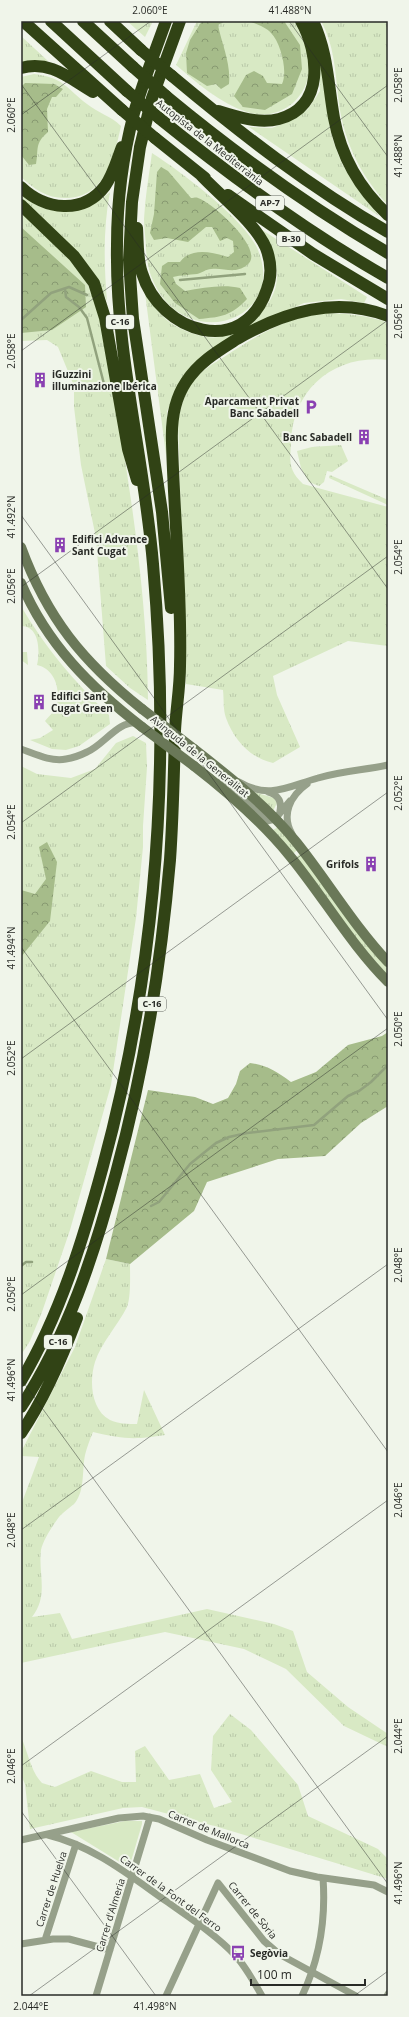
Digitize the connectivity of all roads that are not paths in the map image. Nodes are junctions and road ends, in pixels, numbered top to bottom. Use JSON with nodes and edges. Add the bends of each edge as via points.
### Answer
{"nodes":[{"id":1,"x":23,"y":21,"type":"edge"},
{"id":2,"x":51,"y":21,"type":"edge"},
{"id":3,"x":83,"y":21,"type":"edge"},
{"id":4,"x":110,"y":21,"type":"edge"},
{"id":5,"x":166,"y":21,"type":"edge"},
{"id":6,"x":180,"y":21,"type":"edge"},
{"id":7,"x":301,"y":21,"type":"edge"},
{"id":8,"x":313,"y":21,"type":"edge"},
{"id":9,"x":21,"y":68,"type":"edge"},
{"id":10,"x":120,"y":109,"type":"junction"},
{"id":11,"x":212,"y":110,"type":"junction"},
{"id":12,"x":132,"y":123,"type":"junction"},
{"id":13,"x":140,"y":147,"type":"junction"},
{"id":14,"x":199,"y":173,"type":"junction"},
{"id":15,"x":21,"y":187,"type":"edge"},
{"id":16,"x":21,"y":205,"type":"edge"},
{"id":17,"x":388,"y":215,"type":"edge"},
{"id":18,"x":388,"y":232,"type":"edge"},
{"id":19,"x":388,"y":253,"type":"edge"},
{"id":20,"x":388,"y":278,"type":"edge"},
{"id":21,"x":388,"y":299,"type":"edge"},
{"id":22,"x":388,"y":316,"type":"edge"},
{"id":23,"x":148,"y":520,"type":"junction"},
{"id":24,"x":21,"y":547,"type":"edge"},
{"id":25,"x":21,"y":583,"type":"edge"},
{"id":26,"x":119,"y":708,"type":"junction"},
{"id":27,"x":140,"y":725,"type":"junction"},
{"id":28,"x":123,"y":726,"type":"junction"},
{"id":29,"x":176,"y":728,"type":"junction"},
{"id":30,"x":21,"y":749,"type":"edge"},
{"id":31,"x":209,"y":761,"type":"junction"},
{"id":32,"x":388,"y":765,"type":"edge"},
{"id":33,"x":319,"y":777,"type":"junction"},
{"id":34,"x":213,"y":781,"type":"junction"},
{"id":35,"x":265,"y":791,"type":"junction"},
{"id":36,"x":290,"y":801,"type":"junction"},
{"id":37,"x":278,"y":815,"type":"junction"},
{"id":38,"x":296,"y":842,"type":"junction"},
{"id":39,"x":388,"y":962,"type":"edge"},
{"id":40,"x":388,"y":982,"type":"edge"},
{"id":41,"x":86,"y":1273,"type":"junction"},
{"id":42,"x":36,"y":1353,"type":"junction"},
{"id":43,"x":21,"y":1371,"type":"edge"},
{"id":44,"x":21,"y":1381,"type":"edge"},
{"id":45,"x":21,"y":1407,"type":"edge"},
{"id":46,"x":21,"y":1433,"type":"edge"},
{"id":47,"x":150,"y":1817,"type":"junction"},
{"id":48,"x":46,"y":1834,"type":"junction"},
{"id":49,"x":21,"y":1840,"type":"edge"},
{"id":50,"x":76,"y":1844,"type":"junction"},
{"id":51,"x":132,"y":1876,"type":"junction"},
{"id":52,"x":323,"y":1878,"type":"junction"},
{"id":53,"x":388,"y":1892,"type":"edge"},
{"id":54,"x":200,"y":1925,"type":"junction"},
{"id":55,"x":45,"y":1940,"type":"junction"},
{"id":56,"x":21,"y":1944,"type":"edge"},
{"id":57,"x":110,"y":1950,"type":"junction"},
{"id":58,"x":313,"y":1974,"type":"junction"},
{"id":59,"x":96,"y":1996,"type":"edge"},
{"id":60,"x":166,"y":1996,"type":"edge"},
{"id":61,"x":262,"y":1996,"type":"edge"},
{"id":62,"x":302,"y":1996,"type":"edge"},
{"id":63,"x":356,"y":1996,"type":"edge"}],
"edges":[{"from":1,"to":10,"type":"highway","number":"B-30"},
{"from":2,"to":20,"type":"highway","name":"Autopista de la Mediterrània","number":"AP-7","bridge":true,"via":[[127,91],[212,161],[273,205]]},
{"from":3,"to":19,"type":"highway","name":"Autopista de la Mediterrània","number":"AP-7","bridge":true,"via":[[202,126],[272,178]]},
{"from":4,"to":11,"type":"highway","bridge":true},
{"from":5,"to":12,"type":"highway","number":"C-16","via":[[141,89]]},
{"from":6,"to":13,"type":"highway","number":"C-16","via":[[152,98]]},
{"from":7,"to":11,"type":"highway","via":[[313,51],[315,71],[312,88],[300,107],[286,116],[270,121]]},
{"from":8,"to":17,"type":"highway","via":[[325,53],[334,118],[342,148],[354,174]]},
{"from":9,"to":10,"type":"highway","via":[[37,66],[56,70]]},
{"from":10,"to":14,"type":"highway","number":"B-30","bridge":true},
{"from":11,"to":18,"type":"highway","via":[[329,195]]},
{"from":12,"to":15,"type":"highway","via":[[108,182],[88,201],[76,206],[57,206],[38,200]]},
{"from":12,"to":23,"type":"highway","number":"C-16","via":[[119,206],[117,281]]},
{"from":13,"to":14,"type":"highway","via":[[137,223],[138,258],[142,274],[161,307],[182,323],[194,328],[217,331],[240,324],[259,306],[266,294],[270,272],[266,248],[248,222]]},
{"from":13,"to":29,"type":"highway","number":"C-16","via":[[130,222],[130,286],[135,338],[166,550]]},
{"from":14,"to":21,"type":"highway","number":"B-30","via":[[285,235]]},
{"from":16,"to":23,"type":"highway","via":[[74,256],[94,283],[109,336],[128,449]]},
{"from":22,"to":29,"type":"highway","via":[[355,308],[326,307],[300,311],[269,323],[220,350],[196,369],[178,396],[173,416],[172,443],[180,667]]},
{"from":23,"to":42,"type":"highway","number":"C-16","via":[[159,638],[161,756],[156,857],[144,969],[122,1091],[95,1198],[63,1295]]},
{"from":24,"to":31,"type":"street","name":"Avinguda de la Generalitat","bridge":true,"via":[[49,607],[65,632],[96,670]]},
{"from":25,"to":26,"type":"street","name":"Avinguda de la Generalitat","via":[[53,640],[70,662]]},
{"from":26,"to":27,"type":"street","name":"Avinguda de la Generalitat"},
{"from":26,"to":28,"type":"street"},
{"from":27,"to":28,"type":"street","via":[[132,723]]},
{"from":27,"to":34,"type":"street","name":"Avinguda de la Generalitat","bridge":true},
{"from":28,"to":30,"type":"street","via":[[88,752],[65,759],[46,758]]},
{"from":29,"to":41,"type":"highway","number":"C-16","via":[[170,861],[151,1015],[122,1151]]},
{"from":31,"to":35,"type":"street","via":[[241,784]]},
{"from":31,"to":37,"type":"street","name":"Avinguda de la Generalitat"},
{"from":32,"to":33,"type":"street"},
{"from":33,"to":35,"type":"street","via":[[285,790]]},
{"from":33,"to":36,"type":"street","via":[[296,793]]},
{"from":34,"to":37,"type":"street","via":[[230,787],[267,822]]},
{"from":34,"to":40,"type":"street","name":"Avinguda de la Generalitat","via":[[267,829],[356,945]]},
{"from":35,"to":37,"type":"street","via":[[278,798],[281,804]]},
{"from":36,"to":37,"type":"street"},
{"from":36,"to":38,"type":"street","via":[[287,820]]},
{"from":37,"to":38,"type":"street","name":"Avinguda de la Generalitat"},
{"from":38,"to":39,"type":"street","name":"Avinguda de la Generalitat"},
{"from":41,"to":45,"type":"highway","number":"C-16","via":[[55,1348]]},
{"from":41,"to":46,"type":"highway","via":[[83,1300],[62,1356],[41,1400]]},
{"from":42,"to":43,"type":"highway"},
{"from":42,"to":44,"type":"highway","number":"C-16"},
{"from":47,"to":48,"type":"street","name":"Carrer de Mallorca","via":[[119,1818]]},
{"from":47,"to":51,"type":"street","name":"Carrer d'Almeria"},
{"from":47,"to":52,"type":"street","name":"Carrer de Mallorca","via":[[290,1871]]},
{"from":48,"to":49,"type":"street","name":"Carrer de Mallorca"},
{"from":48,"to":50,"type":"street","name":"Carrer de la Font del Ferro"},
{"from":50,"to":51,"type":"street","name":"Carrer de la Font del Ferro"},
{"from":50,"to":55,"type":"street","name":"Carrer de Huelva"},
{"from":51,"to":54,"type":"street","name":"Carrer de la Font del Ferro"},
{"from":51,"to":57,"type":"street","name":"Carrer d'Almeria"},
{"from":52,"to":53,"type":"street","name":"Carrer de Mallorca","via":[[374,1885]]},
{"from":52,"to":58,"type":"street","via":[[322,1936]]},
{"from":54,"to":58,"type":"street","name":"Carrer de Sòria","via":[[218,1883],[264,1941],[279,1954]]},
{"from":54,"to":60,"type":"street"},
{"from":54,"to":61,"type":"street","name":"Carrer de la Font del Ferro","via":[[243,1964]]},
{"from":55,"to":56,"type":"street"},
{"from":55,"to":57,"type":"street","via":[[69,1939]]},
{"from":57,"to":59,"type":"street","name":"Carrer d'Almeria"},
{"from":58,"to":62,"type":"street"},
{"from":58,"to":63,"type":"street","name":"Carrer de Sòria"}]}
